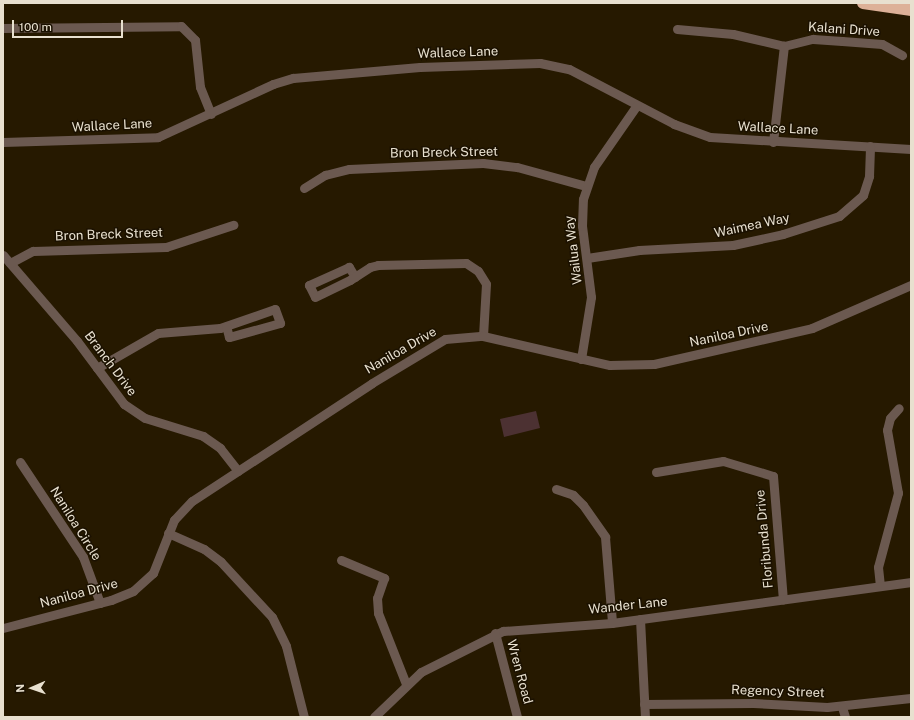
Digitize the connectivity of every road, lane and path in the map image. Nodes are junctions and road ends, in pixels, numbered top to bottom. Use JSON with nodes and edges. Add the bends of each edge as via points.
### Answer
{"nodes":[{"id":1,"x":863,"y":3,"type":"edge"},
{"id":2,"x":911,"y":10,"type":"edge"},
{"id":3,"x":3,"y":28,"type":"edge"},
{"id":4,"x":676,"y":29,"type":"dead end"},
{"id":5,"x":784,"y":46,"type":"junction"},
{"id":6,"x":902,"y":55,"type":"dead end"},
{"id":7,"x":637,"y":105,"type":"junction"},
{"id":8,"x":211,"y":114,"type":"junction"},
{"id":9,"x":3,"y":142,"type":"edge"},
{"id":10,"x":773,"y":142,"type":"junction"},
{"id":11,"x":870,"y":146,"type":"junction"},
{"id":12,"x":911,"y":149,"type":"edge"},
{"id":13,"x":586,"y":186,"type":"junction"},
{"id":14,"x":304,"y":188,"type":"dead end"},
{"id":15,"x":233,"y":225,"type":"dead end"},
{"id":16,"x":3,"y":255,"type":"edge"},
{"id":17,"x":587,"y":258,"type":"junction"},
{"id":18,"x":10,"y":263,"type":"junction"},
{"id":19,"x":355,"y":277,"type":"junction"},
{"id":20,"x":911,"y":284,"type":"edge"},
{"id":21,"x":223,"y":327,"type":"junction"},
{"id":22,"x":483,"y":336,"type":"junction"},
{"id":23,"x":581,"y":359,"type":"junction"},
{"id":24,"x":97,"y":368,"type":"junction"},
{"id":25,"x":899,"y":408,"type":"dead end"},
{"id":26,"x":20,"y":462,"type":"dead end"},
{"id":27,"x":238,"y":471,"type":"junction"},
{"id":28,"x":656,"y":472,"type":"dead end"},
{"id":29,"x":556,"y":489,"type":"dead end"},
{"id":30,"x":168,"y":533,"type":"junction"},
{"id":31,"x":341,"y":560,"type":"dead end"},
{"id":32,"x":911,"y":582,"type":"edge"},
{"id":33,"x":880,"y":586,"type":"junction"},
{"id":34,"x":783,"y":600,"type":"junction"},
{"id":35,"x":100,"y":603,"type":"junction"},
{"id":36,"x":640,"y":619,"type":"junction"},
{"id":37,"x":612,"y":623,"type":"junction"},
{"id":38,"x":3,"y":628,"type":"edge"},
{"id":39,"x":495,"y":633,"type":"junction"},
{"id":40,"x":406,"y":684,"type":"junction"},
{"id":41,"x":911,"y":698,"type":"edge"},
{"id":42,"x":644,"y":704,"type":"junction"},
{"id":43,"x":842,"y":707,"type":"junction"},
{"id":44,"x":304,"y":717,"type":"edge"},
{"id":45,"x":374,"y":717,"type":"edge"},
{"id":46,"x":517,"y":717,"type":"edge"},
{"id":47,"x":645,"y":717,"type":"edge"},
{"id":48,"x":845,"y":717,"type":"edge"}],
"edges":[{"from":1,"to":2,"type":"highway"},
{"from":3,"to":8,"type":"street","via":[[165,23],[189,32],[197,45],[200,87]]},
{"from":4,"to":5,"type":"street","via":[[733,34]]},
{"from":5,"to":6,"type":"street","name":"Kalani Drive","via":[[813,39],[882,44]]},
{"from":5,"to":10,"type":"street"},
{"from":7,"to":8,"type":"street","name":"Wallace Lane","via":[[569,69],[533,63],[420,67],[294,78],[273,84]]},
{"from":7,"to":10,"type":"street","name":"Wallace Lane","via":[[701,134]]},
{"from":7,"to":13,"type":"street","name":"Wailua Way","via":[[598,160]]},
{"from":8,"to":9,"type":"street","name":"Wallace Lane","via":[[178,131],[150,139]]},
{"from":10,"to":11,"type":"street","name":"Wallace Lane"},
{"from":11,"to":12,"type":"street","name":"Wallace Lane"},
{"from":11,"to":17,"type":"street","name":"Waimea Way","via":[[869,176],[863,195],[839,216],[783,234],[733,245],[639,250]]},
{"from":13,"to":14,"type":"street","name":"Bron Breck Street","via":[[517,167],[482,163],[349,168],[325,175]]},
{"from":13,"to":17,"type":"street","name":"Wailua Way","via":[[581,219]]},
{"from":15,"to":18,"type":"street","name":"Bron Breck Street","via":[[166,247],[33,251]]},
{"from":16,"to":18,"type":"street","name":"Branch Drive"},
{"from":17,"to":23,"type":"street","name":"Wailua Way","via":[[591,304]]},
{"from":18,"to":24,"type":"street","name":"Branch Drive"},
{"from":19,"to":19,"type":"street","via":[[349,267],[309,285],[315,297]]},
{"from":19,"to":22,"type":"street","via":[[370,267],[457,261],[473,266],[483,277],[488,292]]},
{"from":20,"to":23,"type":"street","name":"Naniloa Drive","via":[[844,317],[774,339],[646,365],[614,365]]},
{"from":21,"to":21,"type":"street","via":[[274,309],[280,322],[229,337]]},
{"from":21,"to":24,"type":"street","via":[[158,333]]},
{"from":22,"to":23,"type":"street","name":"Naniloa Drive"},
{"from":22,"to":27,"type":"street","name":"Naniloa Drive","via":[[454,337],[430,346]]},
{"from":24,"to":27,"type":"street","name":"Branch Drive","via":[[129,409],[145,418],[203,436],[220,448]]},
{"from":25,"to":33,"type":"street","via":[[890,418],[887,430],[898,492],[878,567]]},
{"from":26,"to":35,"type":"street","name":"Naniloa Circle","via":[[83,557]]},
{"from":27,"to":30,"type":"street","name":"Naniloa Drive","via":[[186,506]]},
{"from":28,"to":34,"type":"street","name":"Floribunda Drive","via":[[723,461],[773,476]]},
{"from":29,"to":37,"type":"street","via":[[572,495],[583,505],[605,537]]},
{"from":30,"to":35,"type":"street","name":"Naniloa Drive","via":[[159,561],[147,580],[126,595]]},
{"from":30,"to":44,"type":"street","via":[[210,553],[272,617],[286,646]]},
{"from":31,"to":40,"type":"street","via":[[384,578],[377,598],[378,613]]},
{"from":32,"to":33,"type":"street","name":"Wander Lane"},
{"from":33,"to":34,"type":"street","name":"Wander Lane"},
{"from":34,"to":36,"type":"street","name":"Wander Lane"},
{"from":35,"to":38,"type":"street","name":"Naniloa Drive"},
{"from":36,"to":37,"type":"street","name":"Wander Lane"},
{"from":36,"to":42,"type":"street"},
{"from":37,"to":39,"type":"street","name":"Wander Lane","via":[[520,627]]},
{"from":39,"to":40,"type":"street","name":"Wander Lane","via":[[438,660]]},
{"from":39,"to":46,"type":"street","name":"Wren Road"},
{"from":40,"to":45,"type":"street","name":"Wander Lane"},
{"from":41,"to":43,"type":"street","name":"Regency Street"},
{"from":42,"to":43,"type":"street","name":"Regency Street"},
{"from":42,"to":47,"type":"street"},
{"from":43,"to":48,"type":"street"}]}
